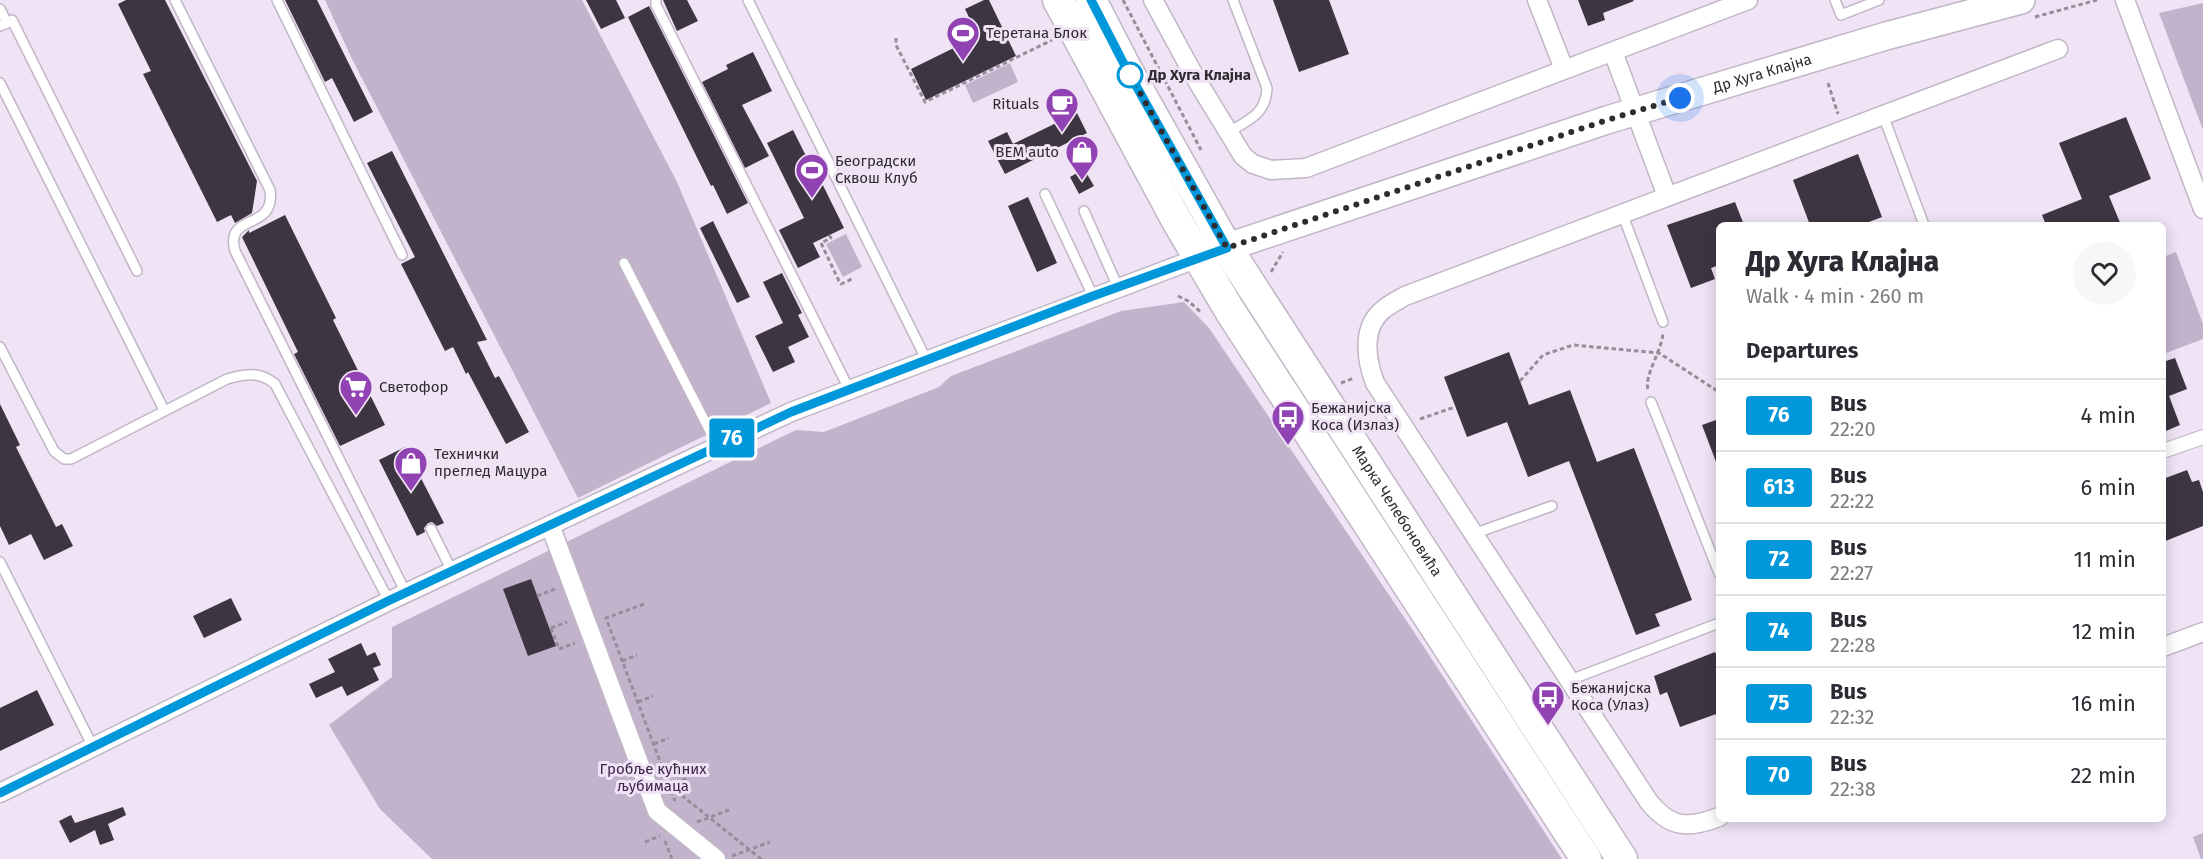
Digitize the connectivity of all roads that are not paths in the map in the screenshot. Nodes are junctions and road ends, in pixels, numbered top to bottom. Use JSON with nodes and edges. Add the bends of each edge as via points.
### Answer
{"nodes":[{"id":1,"x":175,"y":0,"type":"edge"},
{"id":2,"x":277,"y":0,"type":"edge"},
{"id":3,"x":656,"y":0,"type":"edge"},
{"id":4,"x":748,"y":0,"type":"edge"},
{"id":5,"x":1059,"y":0,"type":"edge"},
{"id":6,"x":1091,"y":0,"type":"edge"},
{"id":7,"x":1153,"y":0,"type":"edge"},
{"id":8,"x":1233,"y":0,"type":"edge"},
{"id":9,"x":1537,"y":0,"type":"edge"},
{"id":10,"x":1748,"y":0,"type":"edge"},
{"id":11,"x":1835,"y":0,"type":"edge"},
{"id":12,"x":1879,"y":0,"type":"edge"},
{"id":13,"x":2021,"y":0,"type":"edge"},
{"id":14,"x":2125,"y":0,"type":"edge"},
{"id":15,"x":0,"y":9,"type":"edge"},
{"id":16,"x":3,"y":24,"type":"edge"},
{"id":17,"x":2058,"y":49,"type":"dead end"},
{"id":18,"x":1613,"y":52,"type":"junction"},
{"id":19,"x":1564,"y":69,"type":"junction"},
{"id":20,"x":0,"y":83,"type":"edge"},
{"id":21,"x":1635,"y":111,"type":"junction"},
{"id":22,"x":1883,"y":115,"type":"junction"},
{"id":23,"x":1227,"y":132,"type":"junction"},
{"id":24,"x":1046,"y":194,"type":"dead end"},
{"id":25,"x":1667,"y":196,"type":"junction"},
{"id":26,"x":2203,"y":208,"type":"edge"},
{"id":27,"x":1084,"y":212,"type":"dead end"},
{"id":28,"x":1622,"y":213,"type":"junction"},
{"id":29,"x":1923,"y":222,"type":"edge"},
{"id":30,"x":1227,"y":248,"type":"junction"},
{"id":31,"x":402,"y":255,"type":"dead end"},
{"id":32,"x":1198,"y":258,"type":"junction"},
{"id":33,"x":624,"y":263,"type":"dead end"},
{"id":34,"x":137,"y":271,"type":"dead end"},
{"id":35,"x":1118,"y":287,"type":"junction"},
{"id":36,"x":1093,"y":296,"type":"junction"},
{"id":37,"x":1663,"y":322,"type":"road end"},
{"id":38,"x":0,"y":347,"type":"edge"},
{"id":39,"x":926,"y":359,"type":"junction"},
{"id":40,"x":849,"y":389,"type":"junction"},
{"id":41,"x":1651,"y":402,"type":"road end"},
{"id":42,"x":164,"y":410,"type":"junction"},
{"id":43,"x":2203,"y":437,"type":"edge"},
{"id":44,"x":717,"y":445,"type":"junction"},
{"id":45,"x":2166,"y":450,"type":"edge"},
{"id":46,"x":1552,"y":506,"type":"dead end"},
{"id":47,"x":550,"y":525,"type":"junction"},
{"id":48,"x":431,"y":529,"type":"dead end"},
{"id":49,"x":1473,"y":534,"type":"junction"},
{"id":50,"x":0,"y":563,"type":"edge"},
{"id":51,"x":1716,"y":565,"type":"edge"},
{"id":52,"x":452,"y":571,"type":"junction"},
{"id":53,"x":406,"y":593,"type":"junction"},
{"id":54,"x":388,"y":601,"type":"junction"},
{"id":55,"x":1716,"y":624,"type":"edge"},
{"id":56,"x":2203,"y":632,"type":"edge"},
{"id":57,"x":2166,"y":647,"type":"edge"},
{"id":58,"x":1570,"y":680,"type":"junction"},
{"id":59,"x":93,"y":747,"type":"junction"},
{"id":60,"x":0,"y":793,"type":"edge"},
{"id":61,"x":1716,"y":818,"type":"edge"},
{"id":62,"x":716,"y":859,"type":"edge"},
{"id":63,"x":1586,"y":859,"type":"edge"},
{"id":64,"x":1622,"y":859,"type":"edge"}],
"edges":[{"from":1,"to":53,"type":"lane","via":[[270,190],[263,216],[233,234],[235,251]]},
{"from":2,"to":31,"type":"lane"},
{"from":3,"to":40,"type":"lane"},
{"from":4,"to":39,"type":"lane"},
{"from":5,"to":32,"type":"main road","name":"Марка Челебоновића"},
{"from":6,"to":30,"type":"main road","name":"Марка Челебоновића"},
{"from":7,"to":23,"type":"street"},
{"from":8,"to":23,"type":"lane","via":[[1267,88],[1260,112]]},
{"from":9,"to":19,"type":"street"},
{"from":10,"to":18,"type":"street"},
{"from":11,"to":12,"type":"lane","via":[[1841,15]]},
{"from":13,"to":21,"type":"main road","name":"Др Хуга Клајна"},
{"from":14,"to":26,"type":"street"},
{"from":15,"to":16,"type":"lane"},
{"from":16,"to":34,"type":"lane","via":[[12,20]]},
{"from":17,"to":22,"type":"street"},
{"from":18,"to":19,"type":"street"},
{"from":18,"to":21,"type":"street"},
{"from":19,"to":23,"type":"street","via":[[1306,168],[1271,170],[1253,164]]},
{"from":20,"to":42,"type":"lane"},
{"from":21,"to":25,"type":"street"},
{"from":21,"to":30,"type":"main road","name":"Др Хуга Клајна"},
{"from":22,"to":25,"type":"street"},
{"from":22,"to":29,"type":"lane"},
{"from":24,"to":36,"type":"lane"},
{"from":25,"to":28,"type":"street"},
{"from":27,"to":35,"type":"lane"},
{"from":28,"to":37,"type":"lane"},
{"from":28,"to":49,"type":"street","via":[[1416,291],[1383,309],[1372,325],[1367,354],[1375,383]]},
{"from":30,"to":32,"type":"main road","name":"Др Хуга Клајна"},
{"from":30,"to":64,"type":"main road","name":"Марка Челебоновића"},
{"from":32,"to":35,"type":"street"},
{"from":32,"to":63,"type":"main road","name":"Марка Челебоновића"},
{"from":33,"to":44,"type":"lane"},
{"from":35,"to":36,"type":"street"},
{"from":36,"to":39,"type":"street"},
{"from":38,"to":42,"type":"lane","via":[[54,451],[64,459],[72,459]]},
{"from":39,"to":40,"type":"street"},
{"from":40,"to":44,"type":"street"},
{"from":41,"to":51,"type":"lane"},
{"from":42,"to":54,"type":"lane","via":[[243,374],[256,374],[275,384]]},
{"from":43,"to":45,"type":"street"},
{"from":44,"to":47,"type":"street"},
{"from":46,"to":49,"type":"lane"},
{"from":47,"to":52,"type":"street"},
{"from":47,"to":62,"type":"street","via":[[657,811]]},
{"from":48,"to":52,"type":"lane"},
{"from":49,"to":58,"type":"street"},
{"from":50,"to":59,"type":"lane"},
{"from":52,"to":53,"type":"street"},
{"from":53,"to":54,"type":"street"},
{"from":54,"to":59,"type":"street"},
{"from":55,"to":58,"type":"lane"},
{"from":56,"to":57,"type":"street"},
{"from":58,"to":61,"type":"street","via":[[1659,815],[1668,821],[1691,825]]},
{"from":59,"to":60,"type":"street"}]}
